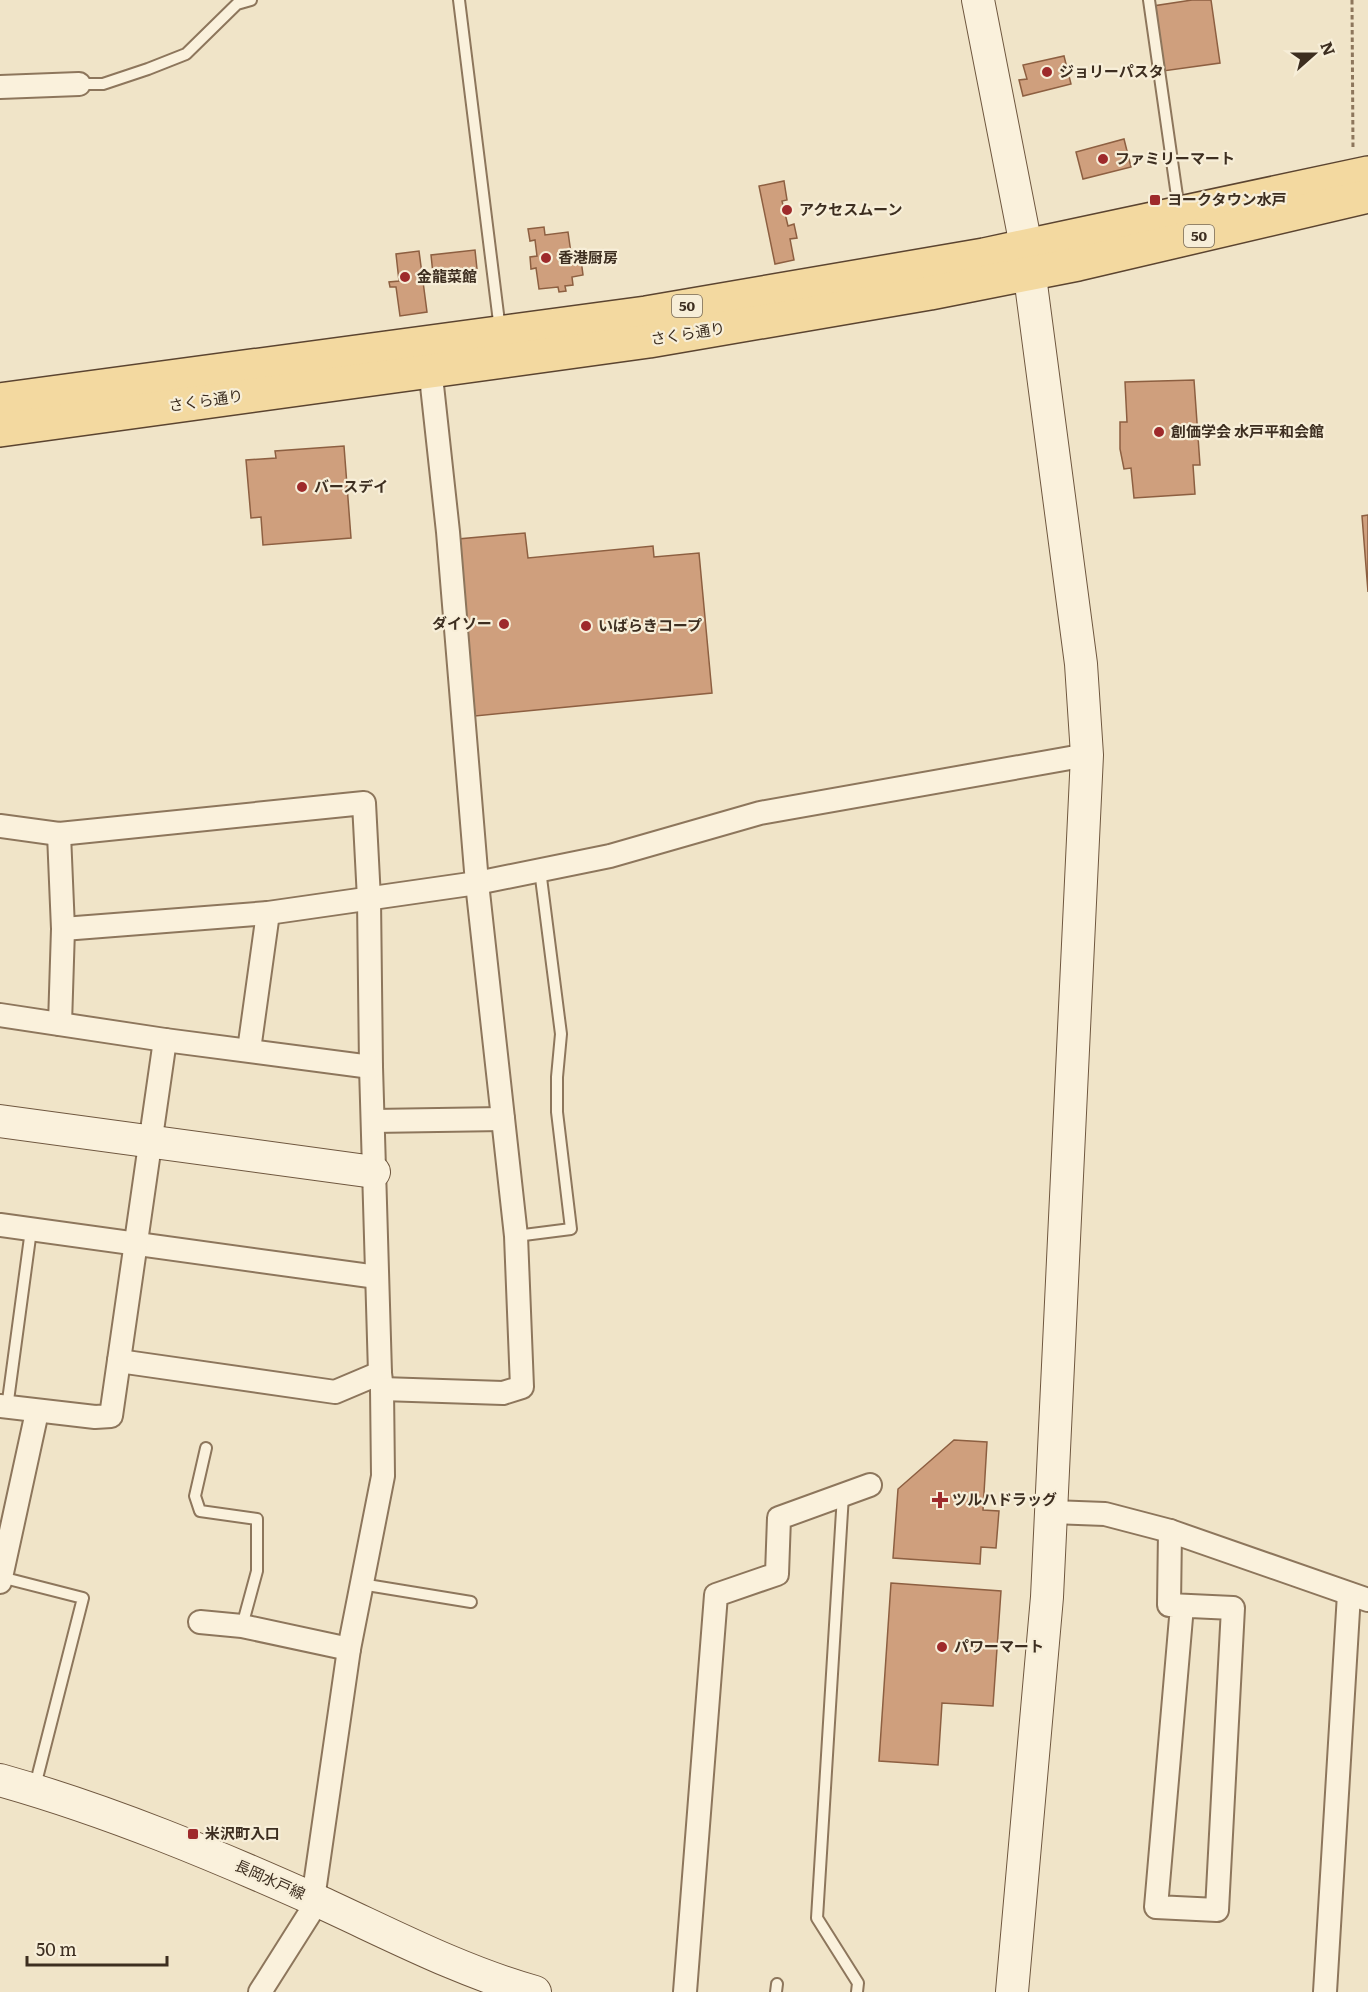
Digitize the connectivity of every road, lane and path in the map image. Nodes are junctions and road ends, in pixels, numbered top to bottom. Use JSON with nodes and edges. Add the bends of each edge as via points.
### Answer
{"nodes":[{"id":1,"x":251,"y":0,"type":"edge"},
{"id":2,"x":459,"y":0,"type":"edge"},
{"id":3,"x":978,"y":0,"type":"edge"},
{"id":4,"x":1149,"y":0,"type":"edge"},
{"id":5,"x":1352,"y":0,"type":"edge"},
{"id":6,"x":80,"y":84,"type":"joint"},
{"id":7,"x":0,"y":87,"type":"edge"},
{"id":8,"x":1363,"y":182,"type":"edge"},
{"id":9,"x":1180,"y":213,"type":"junction"},
{"id":10,"x":1028,"y":260,"type":"junction"},
{"id":11,"x":501,"y":332,"type":"junction"},
{"id":12,"x":429,"y":356,"type":"junction"},
{"id":13,"x":0,"y":400,"type":"edge"},
{"id":14,"x":0,"y":430,"type":"edge"},
{"id":15,"x":1087,"y":755,"type":"junction"},
{"id":16,"x":0,"y":826,"type":"edge"},
{"id":17,"x":59,"y":834,"type":"junction"},
{"id":18,"x":540,"y":870,"type":"junction"},
{"id":19,"x":477,"y":883,"type":"junction"},
{"id":20,"x":369,"y":899,"type":"junction"},
{"id":21,"x":268,"y":913,"type":"junction"},
{"id":22,"x":63,"y":929,"type":"junction"},
{"id":23,"x":0,"y":1015,"type":"edge"},
{"id":24,"x":60,"y":1024,"type":"junction"},
{"id":25,"x":165,"y":1040,"type":"junction"},
{"id":26,"x":249,"y":1050,"type":"junction"},
{"id":27,"x":371,"y":1067,"type":"junction"},
{"id":28,"x":503,"y":1119,"type":"junction"},
{"id":29,"x":0,"y":1120,"type":"edge"},
{"id":30,"x":373,"y":1121,"type":"junction"},
{"id":31,"x":150,"y":1141,"type":"junction"},
{"id":32,"x":374,"y":1172,"type":"junction"},
{"id":33,"x":0,"y":1225,"type":"edge"},
{"id":34,"x":31,"y":1230,"type":"junction"},
{"id":35,"x":516,"y":1236,"type":"junction"},
{"id":36,"x":135,"y":1242,"type":"junction"},
{"id":37,"x":377,"y":1277,"type":"junction"},
{"id":38,"x":118,"y":1361,"type":"junction"},
{"id":39,"x":381,"y":1381,"type":"junction"},
{"id":40,"x":4,"y":1407,"type":"edge"},
{"id":41,"x":37,"y":1412,"type":"junction"},
{"id":42,"x":206,"y":1448,"type":"dead end"},
{"id":43,"x":870,"y":1485,"type":"dead end"},
{"id":44,"x":843,"y":1495,"type":"junction"},
{"id":45,"x":1052,"y":1512,"type":"junction"},
{"id":46,"x":1170,"y":1531,"type":"junction"},
{"id":47,"x":1,"y":1580,"type":"edge"},
{"id":48,"x":361,"y":1584,"type":"junction"},
{"id":49,"x":1358,"y":1597,"type":"edge"},
{"id":50,"x":471,"y":1602,"type":"dead end"},
{"id":51,"x":1182,"y":1606,"type":"junction"},
{"id":52,"x":200,"y":1622,"type":"dead end"},
{"id":53,"x":242,"y":1626,"type":"junction"},
{"id":54,"x":349,"y":1649,"type":"junction"},
{"id":55,"x":0,"y":1780,"type":"edge"},
{"id":56,"x":34,"y":1789,"type":"junction"},
{"id":57,"x":313,"y":1899,"type":"junction"},
{"id":58,"x":475,"y":1982,"type":"edge"},
{"id":59,"x":260,"y":1992,"type":"edge"},
{"id":60,"x":535,"y":1992,"type":"edge"},
{"id":61,"x":685,"y":1992,"type":"edge"},
{"id":62,"x":857,"y":1992,"type":"edge"},
{"id":63,"x":1012,"y":1992,"type":"edge"},
{"id":64,"x":1325,"y":1992,"type":"edge"}],
"edges":[{"from":1,"to":6,"type":"lane","via":[[237,4],[186,54],[103,84]]},
{"from":2,"to":11,"type":"lane"},
{"from":3,"to":10,"type":"street"},
{"from":4,"to":9,"type":"lane"},
{"from":5,"to":8,"type":"path"},
{"from":6,"to":7,"type":"street"},
{"from":8,"to":9,"type":"main road","name":"さくら通り","number":"50"},
{"from":8,"to":10,"type":"main road","name":"さくら通り","number":"50"},
{"from":9,"to":10,"type":"main road","name":"さくら通り","number":"50"},
{"from":10,"to":11,"type":"main road","name":"さくら通り","number":"50","via":[[933,265],[658,311]]},
{"from":10,"to":12,"type":"main road","name":"さくら通り","number":"50","via":[[980,285],[650,340]]},
{"from":10,"to":15,"type":"street","via":[[1081,664]]},
{"from":11,"to":12,"type":"main road","name":"さくら通り","number":"50"},
{"from":12,"to":13,"type":"main road","name":"さくら通り","number":"50"},
{"from":12,"to":14,"type":"main road","name":"さくら通り","number":"50"},
{"from":12,"to":19,"type":"street"},
{"from":15,"to":18,"type":"street","via":[[760,813],[610,856]]},
{"from":15,"to":45,"type":"street"},
{"from":16,"to":17,"type":"street"},
{"from":17,"to":20,"type":"street","via":[[364,803]]},
{"from":17,"to":22,"type":"street"},
{"from":18,"to":19,"type":"street"},
{"from":18,"to":35,"type":"lane","via":[[561,1034],[557,1112],[571,1229]]},
{"from":19,"to":20,"type":"street"},
{"from":19,"to":28,"type":"street"},
{"from":20,"to":21,"type":"street"},
{"from":20,"to":27,"type":"street"},
{"from":21,"to":22,"type":"street"},
{"from":21,"to":26,"type":"street"},
{"from":22,"to":24,"type":"street"},
{"from":23,"to":24,"type":"street"},
{"from":24,"to":25,"type":"street"},
{"from":25,"to":26,"type":"street"},
{"from":25,"to":31,"type":"street"},
{"from":26,"to":27,"type":"street"},
{"from":27,"to":30,"type":"street"},
{"from":28,"to":30,"type":"street"},
{"from":28,"to":35,"type":"street"},
{"from":29,"to":31,"type":"street"},
{"from":30,"to":32,"type":"street"},
{"from":31,"to":32,"type":"street"},
{"from":31,"to":36,"type":"street"},
{"from":32,"to":37,"type":"street"},
{"from":33,"to":34,"type":"street"},
{"from":34,"to":36,"type":"street"},
{"from":34,"to":40,"type":"lane"},
{"from":35,"to":39,"type":"street","via":[[522,1387],[503,1393]]},
{"from":36,"to":37,"type":"street"},
{"from":36,"to":38,"type":"street"},
{"from":37,"to":39,"type":"street"},
{"from":38,"to":39,"type":"street","via":[[335,1392]]},
{"from":38,"to":41,"type":"street","via":[[111,1416]]},
{"from":39,"to":48,"type":"street","via":[[383,1476]]},
{"from":40,"to":41,"type":"street"},
{"from":41,"to":47,"type":"street"},
{"from":42,"to":53,"type":"lane","via":[[195,1496],[200,1511],[257,1519],[257,1571]]},
{"from":43,"to":44,"type":"street"},
{"from":44,"to":61,"type":"street","via":[[778,1518],[777,1574],[716,1595]]},
{"from":44,"to":62,"type":"lane","via":[[817,1918],[858,1983]]},
{"from":45,"to":46,"type":"street","via":[[1105,1514]]},
{"from":45,"to":63,"type":"street"},
{"from":46,"to":49,"type":"street"},
{"from":46,"to":51,"type":"street","via":[[1168,1605]]},
{"from":47,"to":56,"type":"lane","via":[[83,1598]]},
{"from":48,"to":50,"type":"lane"},
{"from":48,"to":54,"type":"street"},
{"from":49,"to":64,"type":"street"},
{"from":51,"to":51,"type":"street","via":[[1233,1608],[1216,1910],[1156,1907]]},
{"from":52,"to":53,"type":"street"},
{"from":53,"to":54,"type":"street"},
{"from":54,"to":57,"type":"street"},
{"from":55,"to":56,"type":"street","name":"長岡水戸線"},
{"from":56,"to":57,"type":"street","name":"長岡水戸線","via":[[182,1842]]},
{"from":57,"to":58,"type":"street","name":"長岡水戸線","via":[[412,1946]]},
{"from":57,"to":59,"type":"street","via":[[310,1913]]},
{"from":58,"to":60,"type":"street","name":"長岡水戸線"}]}
